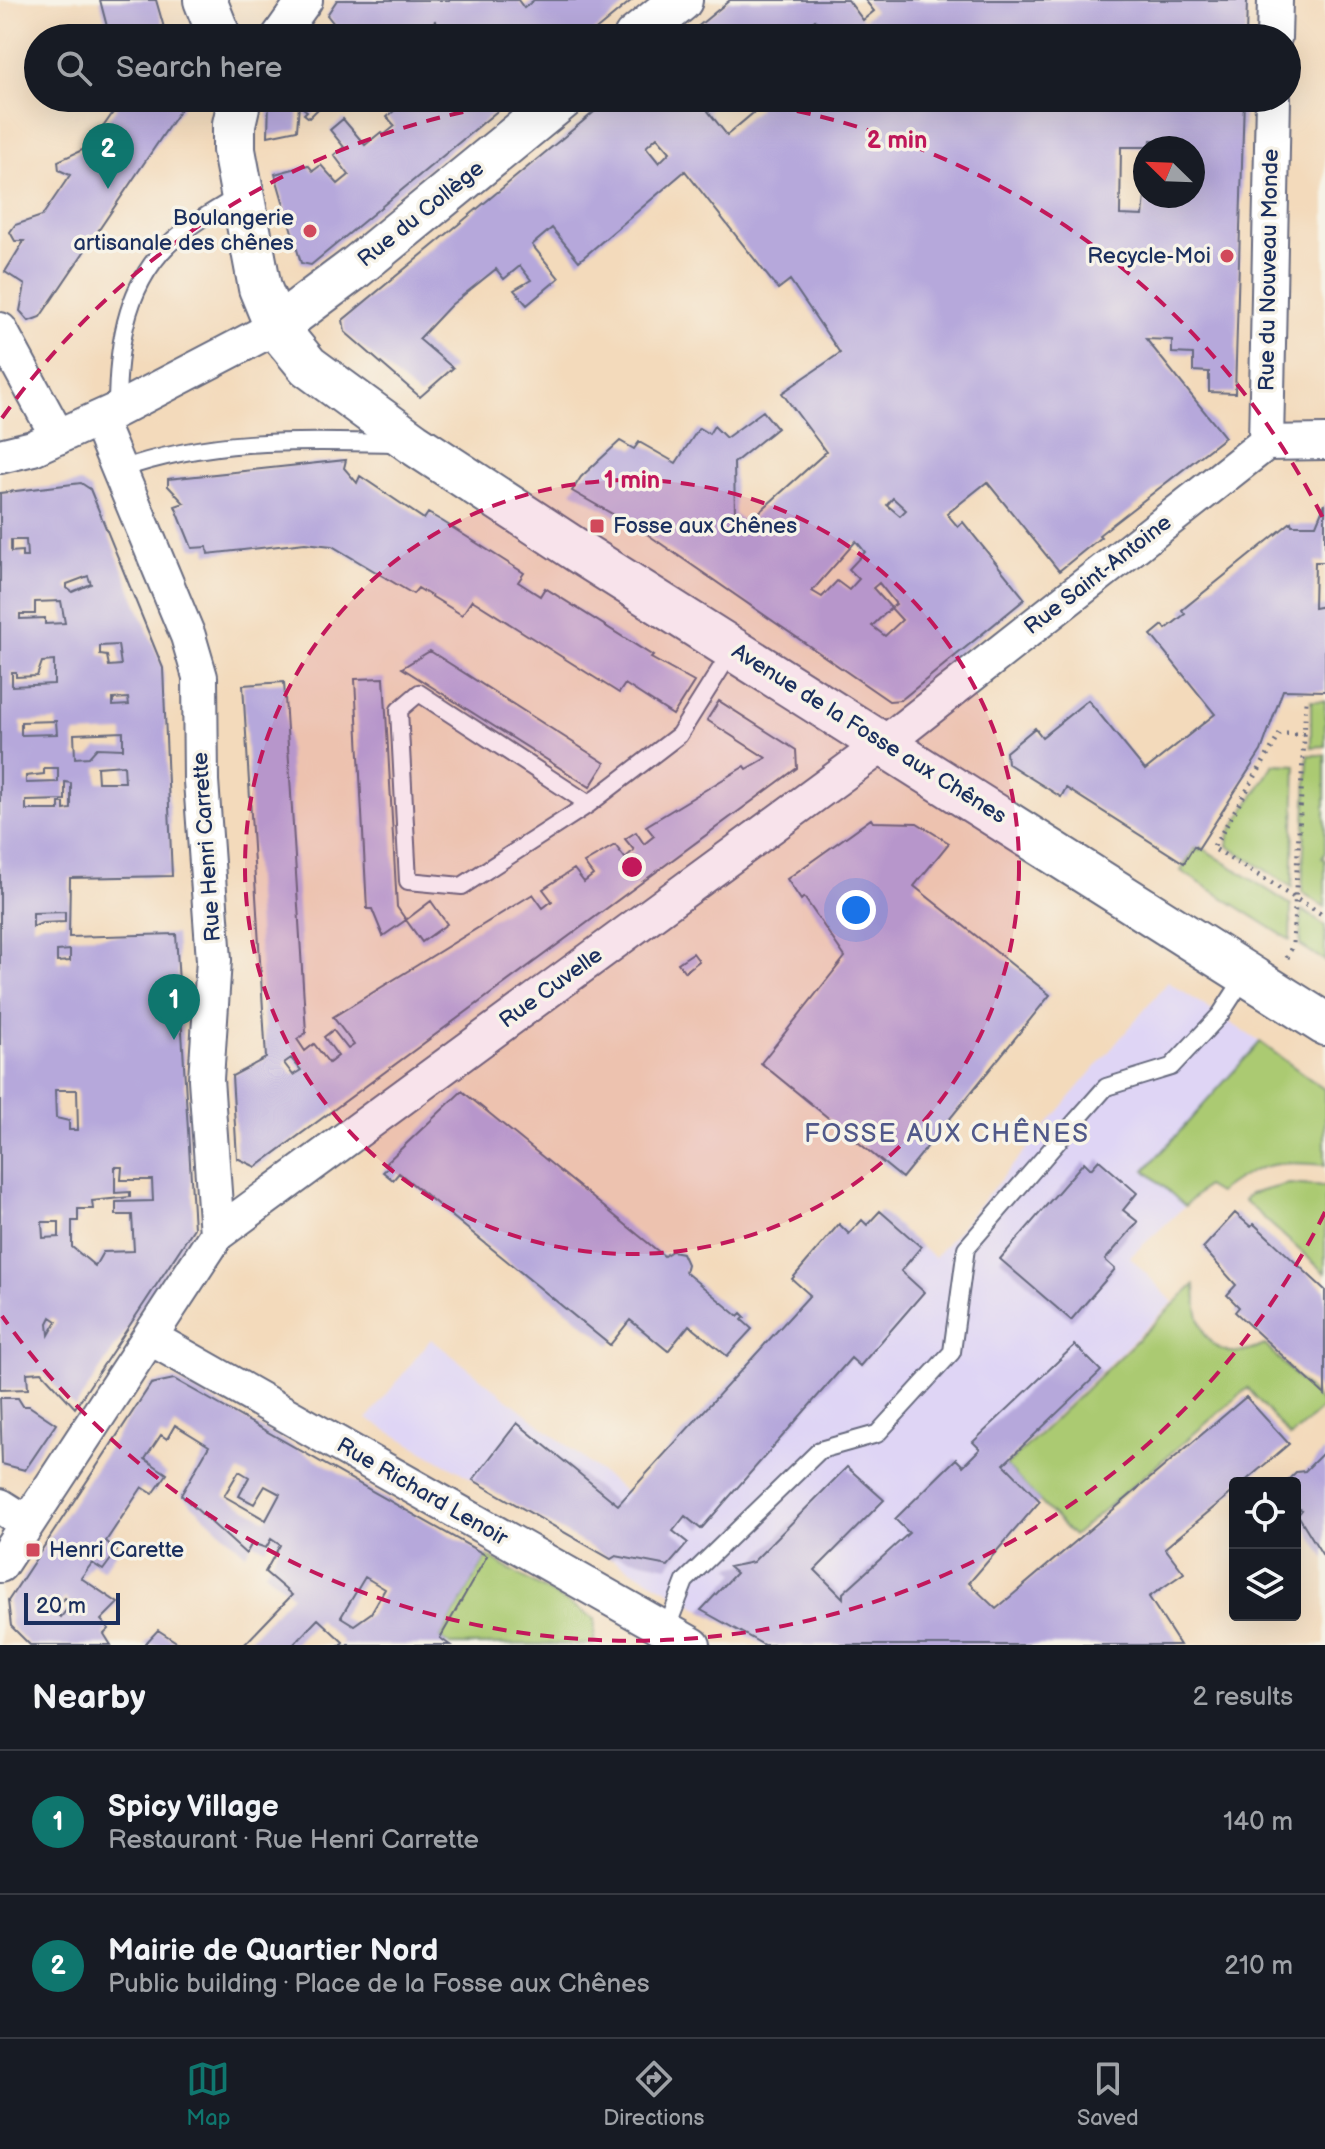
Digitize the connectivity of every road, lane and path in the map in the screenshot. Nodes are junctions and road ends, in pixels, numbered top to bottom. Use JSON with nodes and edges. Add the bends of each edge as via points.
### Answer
{"nodes":[{"id":1,"x":205,"y":0,"type":"edge"},
{"id":2,"x":305,"y":0,"type":"edge"},
{"id":3,"x":681,"y":0,"type":"edge"},
{"id":4,"x":1275,"y":0,"type":"edge"},
{"id":5,"x":214,"y":24,"type":"edge"},
{"id":6,"x":288,"y":24,"type":"edge"},
{"id":7,"x":652,"y":24,"type":"edge"},
{"id":8,"x":1274,"y":24,"type":"edge"},
{"id":9,"x":237,"y":112,"type":"edge"},
{"id":10,"x":546,"y":112,"type":"edge"},
{"id":11,"x":1273,"y":112,"type":"edge"},
{"id":12,"x":241,"y":195,"type":"junction"},
{"id":13,"x":276,"y":327,"type":"junction"},
{"id":14,"x":0,"y":330,"type":"edge"},
{"id":15,"x":107,"y":414,"type":"junction"},
{"id":16,"x":58,"y":437,"type":"junction"},
{"id":17,"x":1325,"y":442,"type":"edge"},
{"id":18,"x":413,"y":443,"type":"junction"},
{"id":19,"x":1266,"y":443,"type":"junction"},
{"id":20,"x":0,"y":456,"type":"edge"},
{"id":21,"x":119,"y":470,"type":"junction"},
{"id":22,"x":733,"y":648,"type":"junction"},
{"id":23,"x":1306,"y":701,"type":"dead end"},
{"id":24,"x":1304,"y":734,"type":"junction"},
{"id":25,"x":885,"y":743,"type":"junction"},
{"id":26,"x":589,"y":804,"type":"junction"},
{"id":27,"x":1296,"y":898,"type":"junction"},
{"id":28,"x":1325,"y":916,"type":"edge"},
{"id":29,"x":1286,"y":959,"type":"dead end"},
{"id":30,"x":1247,"y":974,"type":"junction"},
{"id":31,"x":1325,"y":1024,"type":"edge"},
{"id":32,"x":217,"y":1234,"type":"junction"},
{"id":33,"x":151,"y":1338,"type":"junction"},
{"id":34,"x":14,"y":1515,"type":"edge"},
{"id":35,"x":0,"y":1565,"type":"edge"},
{"id":36,"x":668,"y":1640,"type":"edge"}],
"edges":[{"from":1,"to":5,"type":"street"},
{"from":2,"to":6,"type":"street"},
{"from":3,"to":7,"type":"street"},
{"from":4,"to":8,"type":"street"},
{"from":9,"to":12,"type":"street","name":"Avenue de la Fosse aux Chênes","via":[[233,136]]},
{"from":10,"to":13,"type":"street","name":"Rue du Collège"},
{"from":11,"to":19,"type":"street","name":"Rue du Nouveau Monde"},
{"from":12,"to":13,"type":"street","name":"Avenue de la Fosse aux Chênes","via":[[260,288]]},
{"from":12,"to":15,"type":"lane","via":[[182,232],[144,276],[121,334]]},
{"from":13,"to":15,"type":"street"},
{"from":13,"to":18,"type":"street","name":"Avenue de la Fosse aux Chênes","via":[[308,366]]},
{"from":14,"to":16,"type":"street"},
{"from":15,"to":16,"type":"street"},
{"from":15,"to":21,"type":"street","name":"Rue Henri Carrette"},
{"from":16,"to":20,"type":"street"},
{"from":17,"to":19,"type":"street"},
{"from":18,"to":21,"type":"lane","via":[[244,443]]},
{"from":18,"to":22,"type":"street","name":"Avenue de la Fosse aux Chênes"},
{"from":19,"to":25,"type":"street","name":"Rue Saint-Antoine"},
{"from":21,"to":32,"type":"street","name":"Rue Henri Carrette","via":[[200,677],[201,781],[214,960],[206,1079]]},
{"from":22,"to":25,"type":"street","name":"Avenue de la Fosse aux Chênes"},
{"from":22,"to":26,"type":"lane","via":[[679,735]]},
{"from":23,"to":24,"type":"path"},
{"from":24,"to":27,"type":"path"},
{"from":24,"to":27,"type":"path","via":[[1280,734],[1213,848]]},
{"from":25,"to":30,"type":"street","name":"Avenue de la Fosse aux Chênes"},
{"from":25,"to":32,"type":"street","name":"Rue Cuvelle"},
{"from":26,"to":26,"type":"lane","via":[[462,886],[408,881],[399,710],[419,693]]},
{"from":27,"to":28,"type":"path"},
{"from":27,"to":29,"type":"path","via":[[1293,944]]},
{"from":30,"to":31,"type":"street","name":"Avenue de la Fosse aux Chênes"},
{"from":30,"to":36,"type":"lane","via":[[1220,1015],[1171,1067],[1106,1087],[1060,1139],[966,1248],[952,1352],[877,1434],[820,1450],[685,1581]]},
{"from":32,"to":33,"type":"street"},
{"from":33,"to":34,"type":"street"},
{"from":33,"to":36,"type":"street","name":"Rue Richard Lenoir"},
{"from":34,"to":35,"type":"street"}]}
